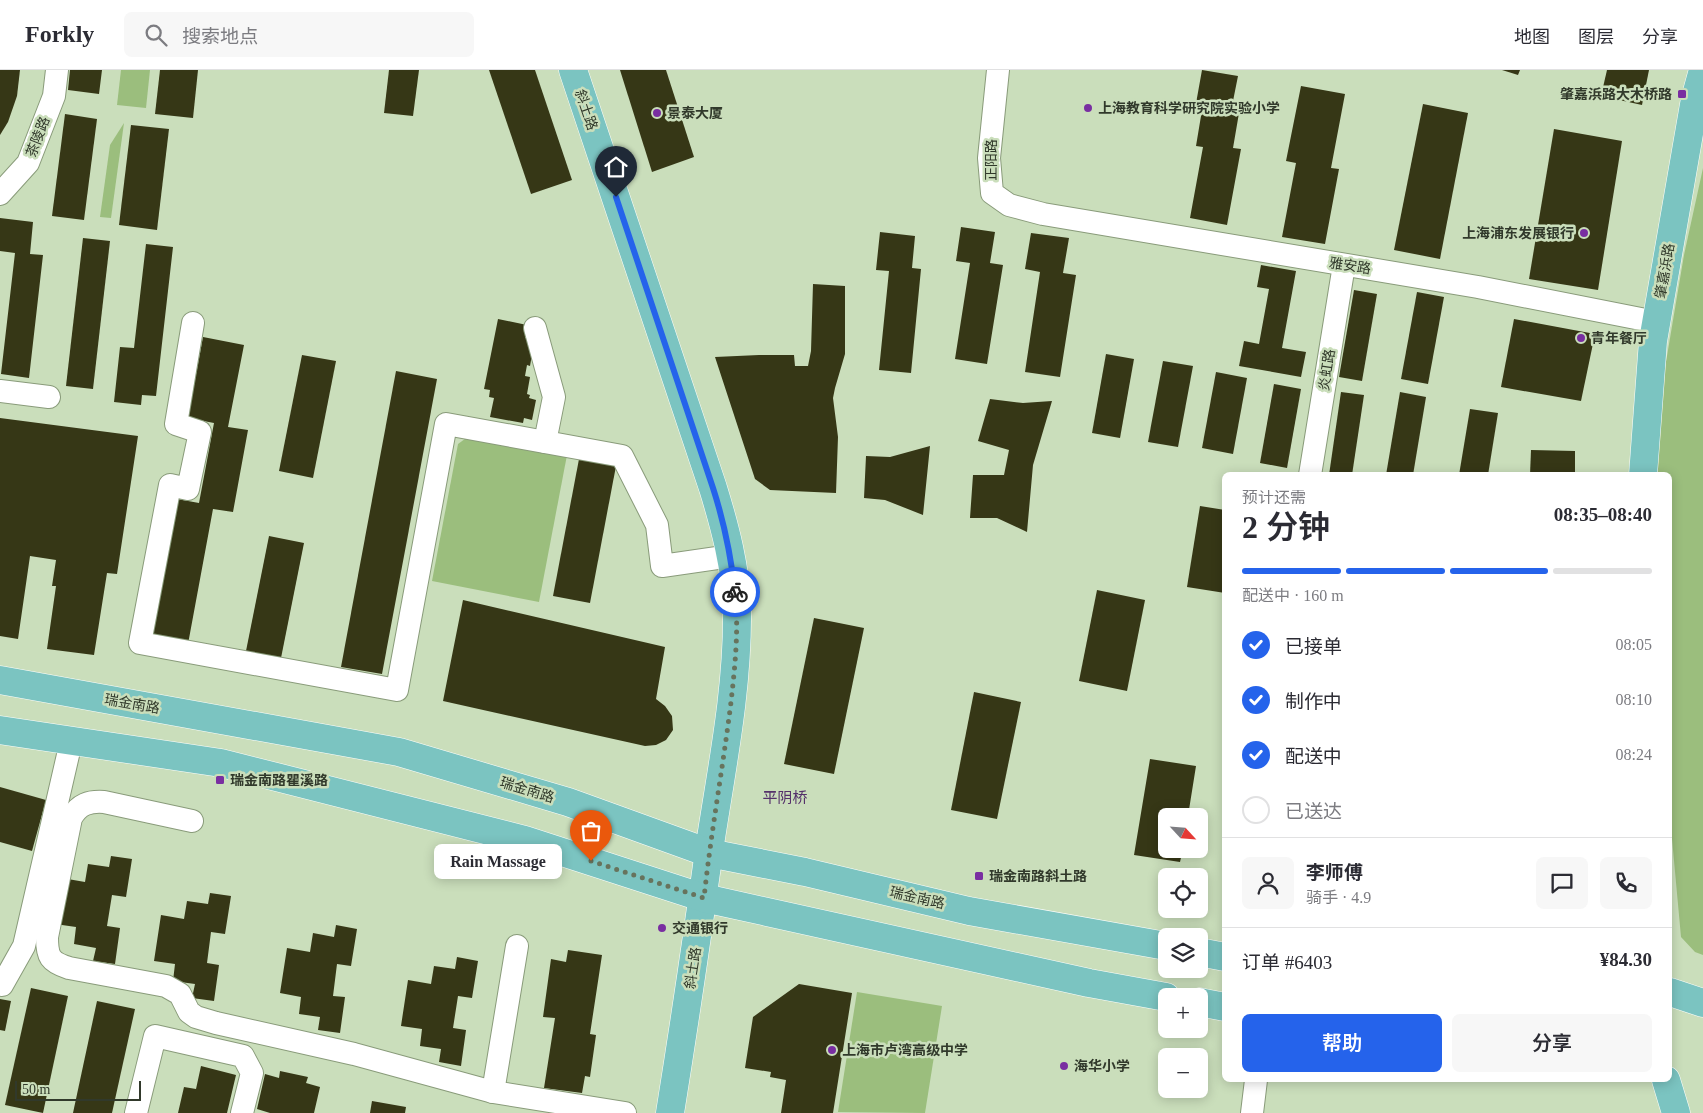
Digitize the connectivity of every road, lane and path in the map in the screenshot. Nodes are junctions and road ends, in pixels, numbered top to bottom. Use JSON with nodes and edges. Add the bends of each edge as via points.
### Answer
{"nodes":[{"id":1,"x":57,"y":70,"type":"edge"},
{"id":2,"x":573,"y":70,"type":"edge"},
{"id":3,"x":998,"y":70,"type":"edge"},
{"id":4,"x":1703,"y":70,"type":"edge"},
{"id":5,"x":0,"y":194,"type":"edge"},
{"id":6,"x":1043,"y":214,"type":"joint"},
{"id":7,"x":1344,"y":265,"type":"junction"},
{"id":8,"x":1656,"y":322,"type":"junction"},
{"id":9,"x":193,"y":323,"type":"dead end"},
{"id":10,"x":535,"y":328,"type":"dead end"},
{"id":11,"x":0,"y":391,"type":"edge"},
{"id":12,"x":49,"y":397,"type":"dead end"},
{"id":13,"x":545,"y":442,"type":"junction"},
{"id":14,"x":1310,"y":472,"type":"edge"},
{"id":15,"x":1643,"y":472,"type":"edge"},
{"id":16,"x":731,"y":556,"type":"junction"},
{"id":17,"x":0,"y":680,"type":"edge"},
{"id":18,"x":0,"y":730,"type":"edge"},
{"id":19,"x":72,"y":742,"type":"junction"},
{"id":20,"x":192,"y":821,"type":"dead end"},
{"id":21,"x":709,"y":853,"type":"junction"},
{"id":22,"x":704,"y":898,"type":"junction"},
{"id":23,"x":1158,"y":945,"type":"edge"},
{"id":24,"x":517,"y":946,"type":"dead end"},
{"id":25,"x":1208,"y":954,"type":"edge"},
{"id":26,"x":1222,"y":956,"type":"edge"},
{"id":27,"x":2,"y":985,"type":"dead end"},
{"id":28,"x":1672,"y":993,"type":"edge"},
{"id":29,"x":1158,"y":995,"type":"edge"},
{"id":30,"x":1703,"y":1003,"type":"edge"},
{"id":31,"x":1208,"y":1004,"type":"edge"},
{"id":32,"x":1222,"y":1006,"type":"edge"},
{"id":33,"x":1256,"y":1082,"type":"edge"},
{"id":34,"x":1664,"y":1082,"type":"edge"},
{"id":35,"x":1665,"y":1082,"type":"edge"},
{"id":36,"x":493,"y":1092,"type":"junction"},
{"id":37,"x":136,"y":1113,"type":"edge"},
{"id":38,"x":242,"y":1113,"type":"edge"},
{"id":39,"x":625,"y":1113,"type":"edge"},
{"id":40,"x":670,"y":1113,"type":"edge"},
{"id":41,"x":1252,"y":1113,"type":"edge"},
{"id":42,"x":1671,"y":1113,"type":"edge"},
{"id":43,"x":1676,"y":1113,"type":"edge"}],
"edges":[{"from":1,"to":5,"type":"street","name":"茶陵路","via":[[54,96],[28,162]]},
{"from":2,"to":16,"type":"main road","name":"斜土路","via":[[713,488]]},
{"from":3,"to":6,"type":"street","name":"正阳路","via":[[989,158],[992,193],[1008,205]]},
{"from":4,"to":8,"type":"main road","name":"肇嘉浜路","via":[[1695,98]]},
{"from":6,"to":7,"type":"street","name":"雅安路"},
{"from":7,"to":8,"type":"street","name":"雅安路"},
{"from":7,"to":14,"type":"street","name":"炎虹路"},
{"from":8,"to":15,"type":"main road","name":"肇嘉浜路"},
{"from":9,"to":13,"type":"street","via":[[176,424],[200,432],[188,489],[170,485],[140,643],[397,690],[446,424]]},
{"from":10,"to":13,"type":"street","via":[[554,398]]},
{"from":11,"to":12,"type":"street"},
{"from":13,"to":16,"type":"street","via":[[622,456],[657,525],[662,566]]},
{"from":16,"to":21,"type":"main road","name":"斜土路","via":[[737,608],[735,662]]},
{"from":17,"to":21,"type":"main road","name":"瑞金南路","via":[[399,752],[568,802]]},
{"from":18,"to":19,"type":"main road"},
{"from":19,"to":22,"type":"main road","via":[[221,763],[526,840]]},
{"from":19,"to":27,"type":"street","via":[[24,946]]},
{"from":20,"to":36,"type":"street","via":[[95,801],[75,810],[48,937],[47,952],[52,960],[69,968],[166,986],[180,994],[189,1012],[203,1019],[354,1054]]},
{"from":21,"to":22,"type":"main road","name":"斜土路"},
{"from":21,"to":23,"type":"main road","name":"瑞金南路","via":[[969,911]]},
{"from":22,"to":29,"type":"main road","via":[[1089,983]]},
{"from":22,"to":40,"type":"main road","name":"斜土路"},
{"from":24,"to":36,"type":"street"},
{"from":25,"to":26,"type":"main road"},
{"from":28,"to":30,"type":"main road"},
{"from":31,"to":32,"type":"main road"},
{"from":33,"to":41,"type":"street"},
{"from":34,"to":42,"type":"main road"},
{"from":35,"to":43,"type":"main road"},
{"from":36,"to":39,"type":"street"},
{"from":37,"to":38,"type":"street","via":[[155,1036],[243,1056],[252,1073]]}]}
